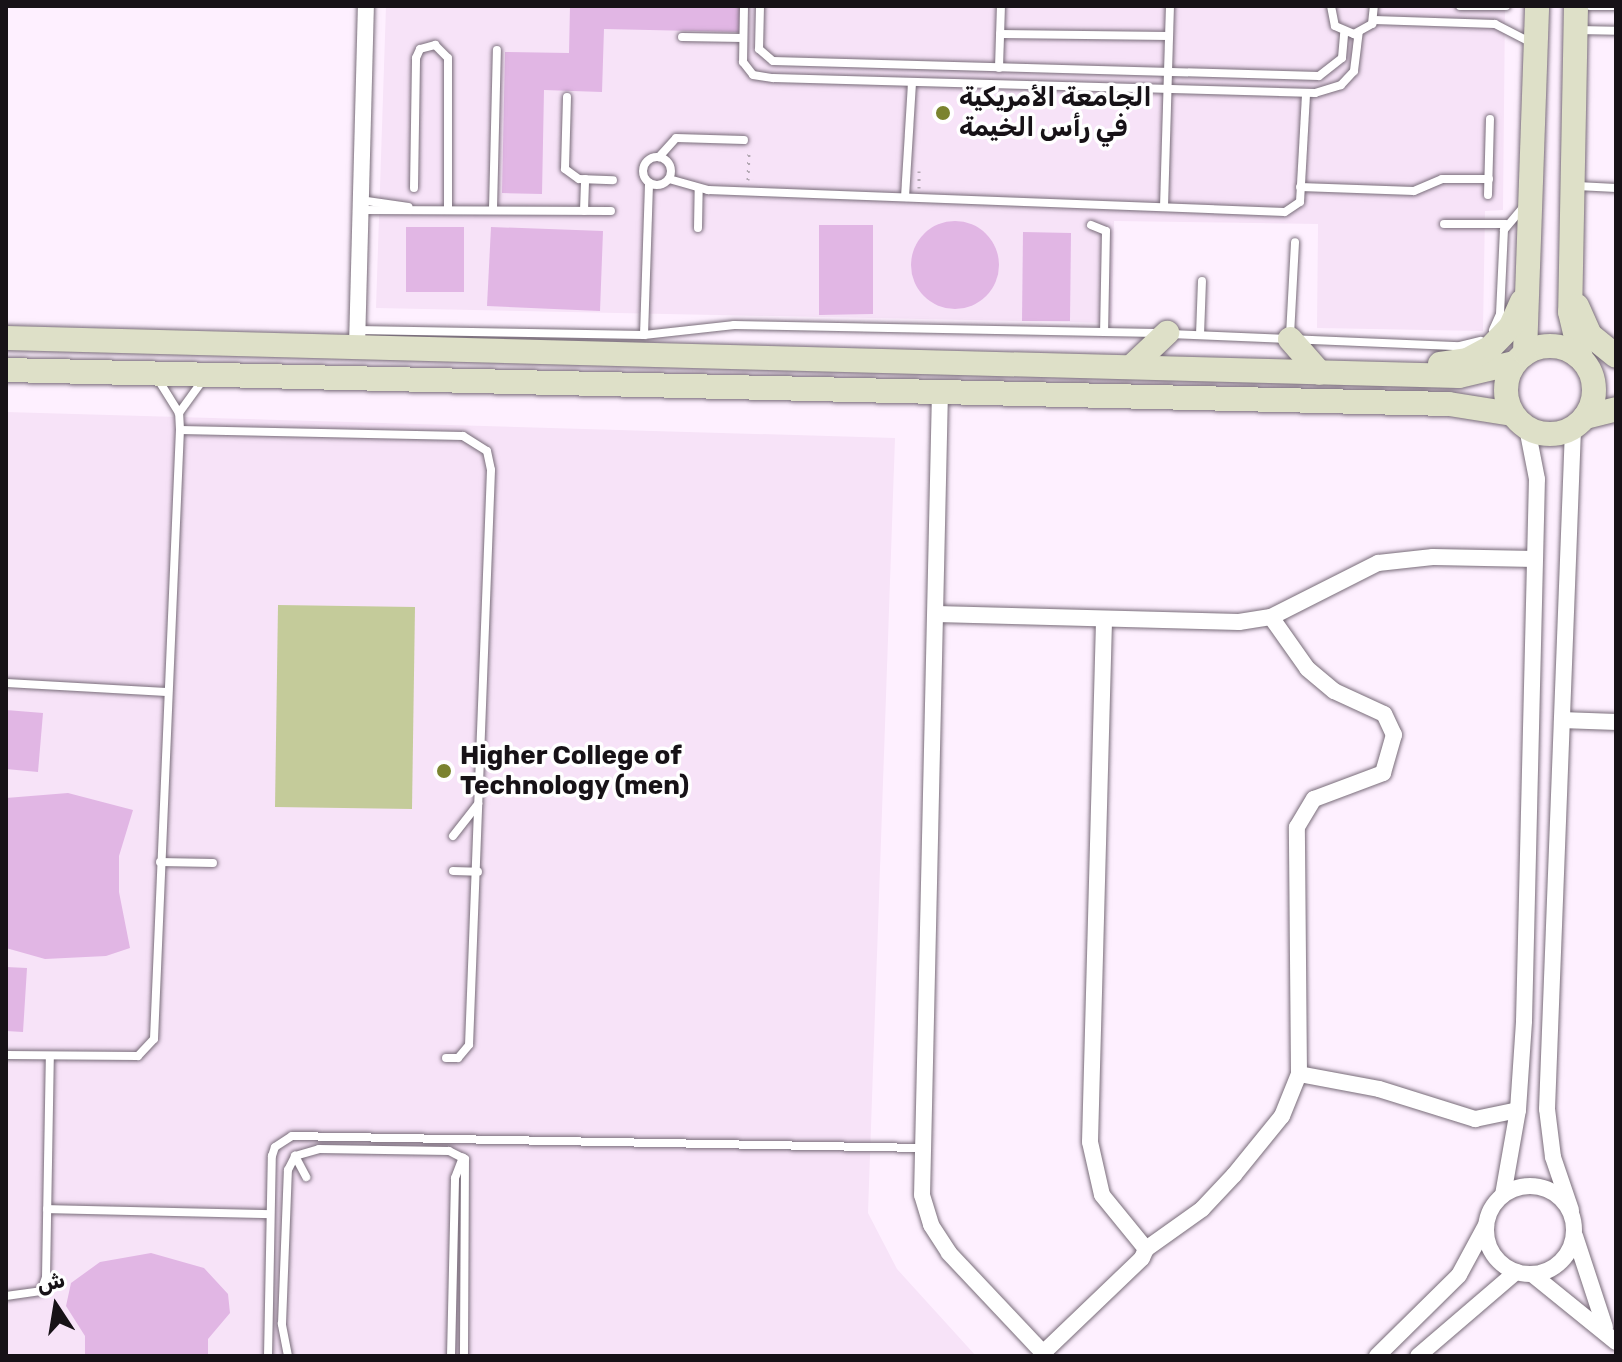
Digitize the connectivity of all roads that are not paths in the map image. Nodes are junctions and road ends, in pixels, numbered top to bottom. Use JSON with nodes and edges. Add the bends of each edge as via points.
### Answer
{"nodes":[{"id":1,"x":366,"y":6,"type":"edge"},
{"id":2,"x":744,"y":6,"type":"edge"},
{"id":3,"x":760,"y":6,"type":"edge"},
{"id":4,"x":1001,"y":6,"type":"edge"},
{"id":5,"x":1170,"y":6,"type":"edge"},
{"id":6,"x":1331,"y":6,"type":"edge"},
{"id":7,"x":1374,"y":6,"type":"edge"},
{"id":8,"x":1460,"y":6,"type":"edge"},
{"id":9,"x":1506,"y":6,"type":"edge"},
{"id":10,"x":1537,"y":6,"type":"edge"},
{"id":11,"x":1590,"y":6,"type":"edge"},
{"id":12,"x":1615,"y":6,"type":"edge"},
{"id":13,"x":1576,"y":18,"type":"edge"},
{"id":14,"x":1374,"y":20,"type":"junction"},
{"id":15,"x":1616,"y":31,"type":"edge"},
{"id":16,"x":1344,"y":33,"type":"junction"},
{"id":17,"x":1359,"y":33,"type":"junction"},
{"id":18,"x":1000,"y":34,"type":"junction"},
{"id":19,"x":1169,"y":36,"type":"junction"},
{"id":20,"x":682,"y":37,"type":"dead end"},
{"id":21,"x":743,"y":38,"type":"junction"},
{"id":22,"x":1536,"y":47,"type":"junction"},
{"id":23,"x":497,"y":50,"type":"dead end"},
{"id":24,"x":763,"y":56,"type":"junction"},
{"id":25,"x":742,"y":57,"type":"junction"},
{"id":26,"x":999,"y":68,"type":"junction"},
{"id":27,"x":1168,"y":72,"type":"junction"},
{"id":28,"x":753,"y":75,"type":"junction"},
{"id":29,"x":912,"y":82,"type":"junction"},
{"id":30,"x":1168,"y":88,"type":"junction"},
{"id":31,"x":1306,"y":93,"type":"junction"},
{"id":32,"x":567,"y":97,"type":"dead end"},
{"id":33,"x":1490,"y":119,"type":"dead end"},
{"id":34,"x":744,"y":140,"type":"road end"},
{"id":35,"x":659,"y":157,"type":"junction"},
{"id":36,"x":585,"y":179,"type":"junction"},
{"id":37,"x":669,"y":179,"type":"junction"},
{"id":38,"x":1489,"y":179,"type":"junction"},
{"id":39,"x":613,"y":180,"type":"dead end"},
{"id":40,"x":649,"y":183,"type":"junction"},
{"id":41,"x":1572,"y":186,"type":"junction"},
{"id":42,"x":1300,"y":187,"type":"junction"},
{"id":43,"x":414,"y":188,"type":"dead end"},
{"id":44,"x":1616,"y":188,"type":"edge"},
{"id":45,"x":699,"y":189,"type":"junction"},
{"id":46,"x":1488,"y":195,"type":"dead end"},
{"id":47,"x":905,"y":197,"type":"junction"},
{"id":48,"x":1531,"y":199,"type":"junction"},
{"id":49,"x":360,"y":205,"type":"junction"},
{"id":50,"x":1164,"y":207,"type":"junction"},
{"id":51,"x":448,"y":208,"type":"junction"},
{"id":52,"x":493,"y":209,"type":"junction"},
{"id":53,"x":584,"y":211,"type":"junction"},
{"id":54,"x":611,"y":211,"type":"dead end"},
{"id":55,"x":1444,"y":224,"type":"dead end"},
{"id":56,"x":1506,"y":224,"type":"junction"},
{"id":57,"x":1091,"y":225,"type":"dead end"},
{"id":58,"x":698,"y":228,"type":"dead end"},
{"id":59,"x":1295,"y":242,"type":"dead end"},
{"id":60,"x":1202,"y":281,"type":"dead end"},
{"id":61,"x":1570,"y":281,"type":"junction"},
{"id":62,"x":1528,"y":284,"type":"junction"},
{"id":63,"x":1104,"y":332,"type":"junction"},
{"id":64,"x":1167,"y":333,"type":"junction"},
{"id":65,"x":644,"y":335,"type":"junction"},
{"id":66,"x":1200,"y":335,"type":"junction"},
{"id":67,"x":6,"y":338,"type":"edge"},
{"id":68,"x":357,"y":338,"type":"junction"},
{"id":69,"x":1290,"y":339,"type":"junction"},
{"id":70,"x":1616,"y":356,"type":"edge"},
{"id":71,"x":1519,"y":358,"type":"junction"},
{"id":72,"x":1585,"y":364,"type":"junction"},
{"id":73,"x":1131,"y":367,"type":"junction"},
{"id":74,"x":6,"y":370,"type":"edge"},
{"id":75,"x":1320,"y":373,"type":"junction"},
{"id":76,"x":1404,"y":374,"type":"junction"},
{"id":77,"x":154,"y":376,"type":"junction"},
{"id":78,"x":204,"y":378,"type":"junction"},
{"id":79,"x":1616,"y":379,"type":"edge"},
{"id":80,"x":940,"y":391,"type":"junction"},
{"id":81,"x":1616,"y":409,"type":"edge"},
{"id":82,"x":179,"y":413,"type":"junction"},
{"id":83,"x":1519,"y":421,"type":"junction"},
{"id":84,"x":1579,"y":423,"type":"junction"},
{"id":85,"x":180,"y":430,"type":"junction"},
{"id":86,"x":1535,"y":559,"type":"junction"},
{"id":87,"x":936,"y":614,"type":"junction"},
{"id":88,"x":1271,"y":617,"type":"junction"},
{"id":89,"x":1104,"y":621,"type":"junction"},
{"id":90,"x":6,"y":683,"type":"edge"},
{"id":91,"x":167,"y":692,"type":"junction"},
{"id":92,"x":1562,"y":720,"type":"junction"},
{"id":93,"x":1616,"y":722,"type":"edge"},
{"id":94,"x":480,"y":800,"type":"junction"},
{"id":95,"x":453,"y":836,"type":"dead end"},
{"id":96,"x":160,"y":862,"type":"junction"},
{"id":97,"x":213,"y":863,"type":"dead end"},
{"id":98,"x":453,"y":871,"type":"dead end"},
{"id":99,"x":478,"y":872,"type":"junction"},
{"id":100,"x":6,"y":1055,"type":"edge"},
{"id":101,"x":50,"y":1056,"type":"junction"},
{"id":102,"x":446,"y":1058,"type":"dead end"},
{"id":103,"x":1299,"y":1074,"type":"junction"},
{"id":104,"x":1518,"y":1110,"type":"junction"},
{"id":105,"x":921,"y":1148,"type":"junction"},
{"id":106,"x":295,"y":1156,"type":"junction"},
{"id":107,"x":463,"y":1157,"type":"junction"},
{"id":108,"x":306,"y":1177,"type":"dead end"},
{"id":109,"x":1503,"y":1195,"type":"junction"},
{"id":110,"x":47,"y":1209,"type":"junction"},
{"id":111,"x":1571,"y":1210,"type":"junction"},
{"id":112,"x":269,"y":1214,"type":"junction"},
{"id":113,"x":1486,"y":1224,"type":"junction"},
{"id":114,"x":1575,"y":1236,"type":"junction"},
{"id":115,"x":1146,"y":1249,"type":"junction"},
{"id":116,"x":1524,"y":1273,"type":"junction"},
{"id":117,"x":6,"y":1296,"type":"edge"},
{"id":118,"x":1611,"y":1337,"type":"edge"},
{"id":119,"x":1044,"y":1355,"type":"edge"},
{"id":120,"x":268,"y":1356,"type":"edge"},
{"id":121,"x":288,"y":1356,"type":"edge"},
{"id":122,"x":451,"y":1356,"type":"edge"},
{"id":123,"x":464,"y":1356,"type":"edge"},
{"id":124,"x":1377,"y":1356,"type":"edge"},
{"id":125,"x":1418,"y":1356,"type":"edge"}],
"edges":[{"from":1,"to":49,"type":"street"},
{"from":2,"to":21,"type":"lane"},
{"from":3,"to":24,"type":"lane"},
{"from":4,"to":18,"type":"lane"},
{"from":5,"to":19,"type":"lane"},
{"from":6,"to":16,"type":"lane","via":[[1332,21]]},
{"from":7,"to":14,"type":"lane"},
{"from":8,"to":9,"type":"lane"},
{"from":10,"to":22,"type":"main road"},
{"from":11,"to":12,"type":"lane"},
{"from":13,"to":15,"type":"lane"},
{"from":13,"to":41,"type":"main road"},
{"from":14,"to":17,"type":"lane"},
{"from":14,"to":22,"type":"lane","via":[[1495,24],[1514,29]]},
{"from":16,"to":17,"type":"lane"},
{"from":16,"to":27,"type":"lane","via":[[1342,58],[1319,76]]},
{"from":17,"to":31,"type":"lane","via":[[1357,62],[1348,79],[1333,89]]},
{"from":18,"to":19,"type":"lane"},
{"from":18,"to":26,"type":"lane"},
{"from":19,"to":27,"type":"lane"},
{"from":20,"to":21,"type":"lane"},
{"from":21,"to":25,"type":"lane"},
{"from":22,"to":48,"type":"main road"},
{"from":23,"to":52,"type":"lane"},
{"from":24,"to":25,"type":"lane"},
{"from":24,"to":26,"type":"lane"},
{"from":24,"to":28,"type":"lane"},
{"from":25,"to":28,"type":"lane"},
{"from":26,"to":27,"type":"lane"},
{"from":27,"to":30,"type":"lane"},
{"from":28,"to":29,"type":"lane"},
{"from":29,"to":30,"type":"lane"},
{"from":29,"to":47,"type":"lane"},
{"from":30,"to":31,"type":"lane"},
{"from":30,"to":50,"type":"lane"},
{"from":31,"to":42,"type":"lane"},
{"from":32,"to":36,"type":"lane","via":[[565,169]]},
{"from":33,"to":38,"type":"lane"},
{"from":34,"to":35,"type":"lane","via":[[676,138]]},
{"from":35,"to":37,"type":"lane","via":[[669,163]]},
{"from":35,"to":40,"type":"lane","via":[[643,169]]},
{"from":36,"to":39,"type":"lane"},
{"from":36,"to":53,"type":"lane"},
{"from":37,"to":40,"type":"lane","via":[[660,185]]},
{"from":37,"to":45,"type":"lane"},
{"from":38,"to":42,"type":"lane","via":[[1442,179],[1414,191]]},
{"from":38,"to":46,"type":"lane"},
{"from":40,"to":65,"type":"lane"},
{"from":41,"to":44,"type":"lane"},
{"from":41,"to":61,"type":"main road"},
{"from":42,"to":50,"type":"lane","via":[[1299,205],[1289,212]]},
{"from":43,"to":51,"type":"lane","via":[[416,58],[420,49],[435,45],[448,58]]},
{"from":45,"to":47,"type":"lane"},
{"from":45,"to":58,"type":"lane"},
{"from":47,"to":50,"type":"lane"},
{"from":48,"to":56,"type":"lane"},
{"from":48,"to":62,"type":"main road"},
{"from":49,"to":51,"type":"lane"},
{"from":49,"to":68,"type":"street"},
{"from":51,"to":52,"type":"lane"},
{"from":52,"to":53,"type":"lane"},
{"from":53,"to":54,"type":"lane"},
{"from":55,"to":56,"type":"lane"},
{"from":56,"to":69,"type":"lane","via":[[1500,314],[1492,331],[1478,342],[1460,346]]},
{"from":57,"to":63,"type":"lane","via":[[1106,231]]},
{"from":59,"to":69,"type":"lane"},
{"from":60,"to":66,"type":"lane"},
{"from":61,"to":70,"type":"main road","via":[[1590,335]]},
{"from":61,"to":72,"type":"main road","via":[[1571,326]]},
{"from":62,"to":71,"type":"main road"},
{"from":62,"to":76,"type":"main road","via":[[1511,326],[1484,353]]},
{"from":63,"to":64,"type":"lane"},
{"from":63,"to":65,"type":"lane","via":[[734,325]]},
{"from":64,"to":66,"type":"lane"},
{"from":64,"to":73,"type":"main road"},
{"from":65,"to":68,"type":"lane"},
{"from":66,"to":69,"type":"lane"},
{"from":67,"to":68,"type":"main road"},
{"from":68,"to":73,"type":"main road"},
{"from":69,"to":75,"type":"main road"},
{"from":71,"to":72,"type":"main road","via":[[1553,345]]},
{"from":71,"to":76,"type":"main road","via":[[1473,375]]},
{"from":71,"to":83,"type":"main road","via":[[1505,388]]},
{"from":72,"to":79,"type":"main road"},
{"from":72,"to":84,"type":"main road","via":[[1594,394]]},
{"from":73,"to":75,"type":"main road"},
{"from":74,"to":77,"type":"main road"},
{"from":75,"to":76,"type":"main road"},
{"from":77,"to":78,"type":"main road"},
{"from":77,"to":82,"type":"lane"},
{"from":78,"to":80,"type":"main road"},
{"from":78,"to":82,"type":"lane"},
{"from":80,"to":83,"type":"main road","via":[[1449,404]]},
{"from":80,"to":87,"type":"street"},
{"from":81,"to":84,"type":"main road"},
{"from":82,"to":85,"type":"lane"},
{"from":83,"to":84,"type":"main road","via":[[1550,434]]},
{"from":83,"to":86,"type":"street","via":[[1537,479]]},
{"from":84,"to":92,"type":"street"},
{"from":85,"to":91,"type":"lane"},
{"from":85,"to":94,"type":"lane","via":[[463,436],[481,443],[491,470]]},
{"from":86,"to":88,"type":"street","via":[[1433,557],[1378,563]]},
{"from":86,"to":104,"type":"street"},
{"from":87,"to":89,"type":"street"},
{"from":87,"to":105,"type":"street"},
{"from":88,"to":89,"type":"street","via":[[1239,622]]},
{"from":88,"to":103,"type":"street","via":[[1307,668],[1334,691],[1384,714],[1394,735],[1383,773],[1314,799],[1297,827]]},
{"from":89,"to":115,"type":"street","via":[[1090,1142],[1102,1195]]},
{"from":90,"to":91,"type":"lane"},
{"from":91,"to":96,"type":"lane"},
{"from":92,"to":93,"type":"street"},
{"from":92,"to":111,"type":"street","via":[[1547,1109],[1553,1157]]},
{"from":94,"to":95,"type":"lane"},
{"from":94,"to":99,"type":"lane"},
{"from":96,"to":97,"type":"lane"},
{"from":96,"to":101,"type":"lane","via":[[154,1039],[149,1050],[138,1056]]},
{"from":98,"to":99,"type":"lane"},
{"from":99,"to":102,"type":"lane","via":[[469,1045],[458,1058]]},
{"from":100,"to":101,"type":"lane"},
{"from":101,"to":110,"type":"lane"},
{"from":103,"to":104,"type":"street","via":[[1379,1089],[1475,1119]]},
{"from":103,"to":115,"type":"street","via":[[1282,1116],[1234,1175],[1202,1209]]},
{"from":104,"to":109,"type":"street"},
{"from":105,"to":112,"type":"lane","via":[[303,1134],[275,1147]]},
{"from":105,"to":119,"type":"street","via":[[922,1195],[938,1239]]},
{"from":106,"to":107,"type":"lane","via":[[319,1149],[449,1151]]},
{"from":106,"to":108,"type":"lane"},
{"from":106,"to":121,"type":"lane","via":[[287,1177],[282,1324]]},
{"from":107,"to":122,"type":"lane","via":[[455,1178]]},
{"from":107,"to":123,"type":"lane","via":[[469,1175]]},
{"from":109,"to":111,"type":"street","via":[[1517,1187],[1548,1189]]},
{"from":109,"to":113,"type":"street"},
{"from":110,"to":112,"type":"lane"},
{"from":110,"to":117,"type":"lane","via":[[41,1291]]},
{"from":111,"to":114,"type":"street"},
{"from":112,"to":120,"type":"lane"},
{"from":113,"to":116,"type":"street","via":[[1496,1258]]},
{"from":113,"to":124,"type":"street","via":[[1459,1275]]},
{"from":114,"to":116,"type":"street","via":[[1555,1267]]},
{"from":114,"to":118,"type":"street"},
{"from":115,"to":119,"type":"street"},
{"from":116,"to":118,"type":"street"},
{"from":116,"to":125,"type":"street"}]}
